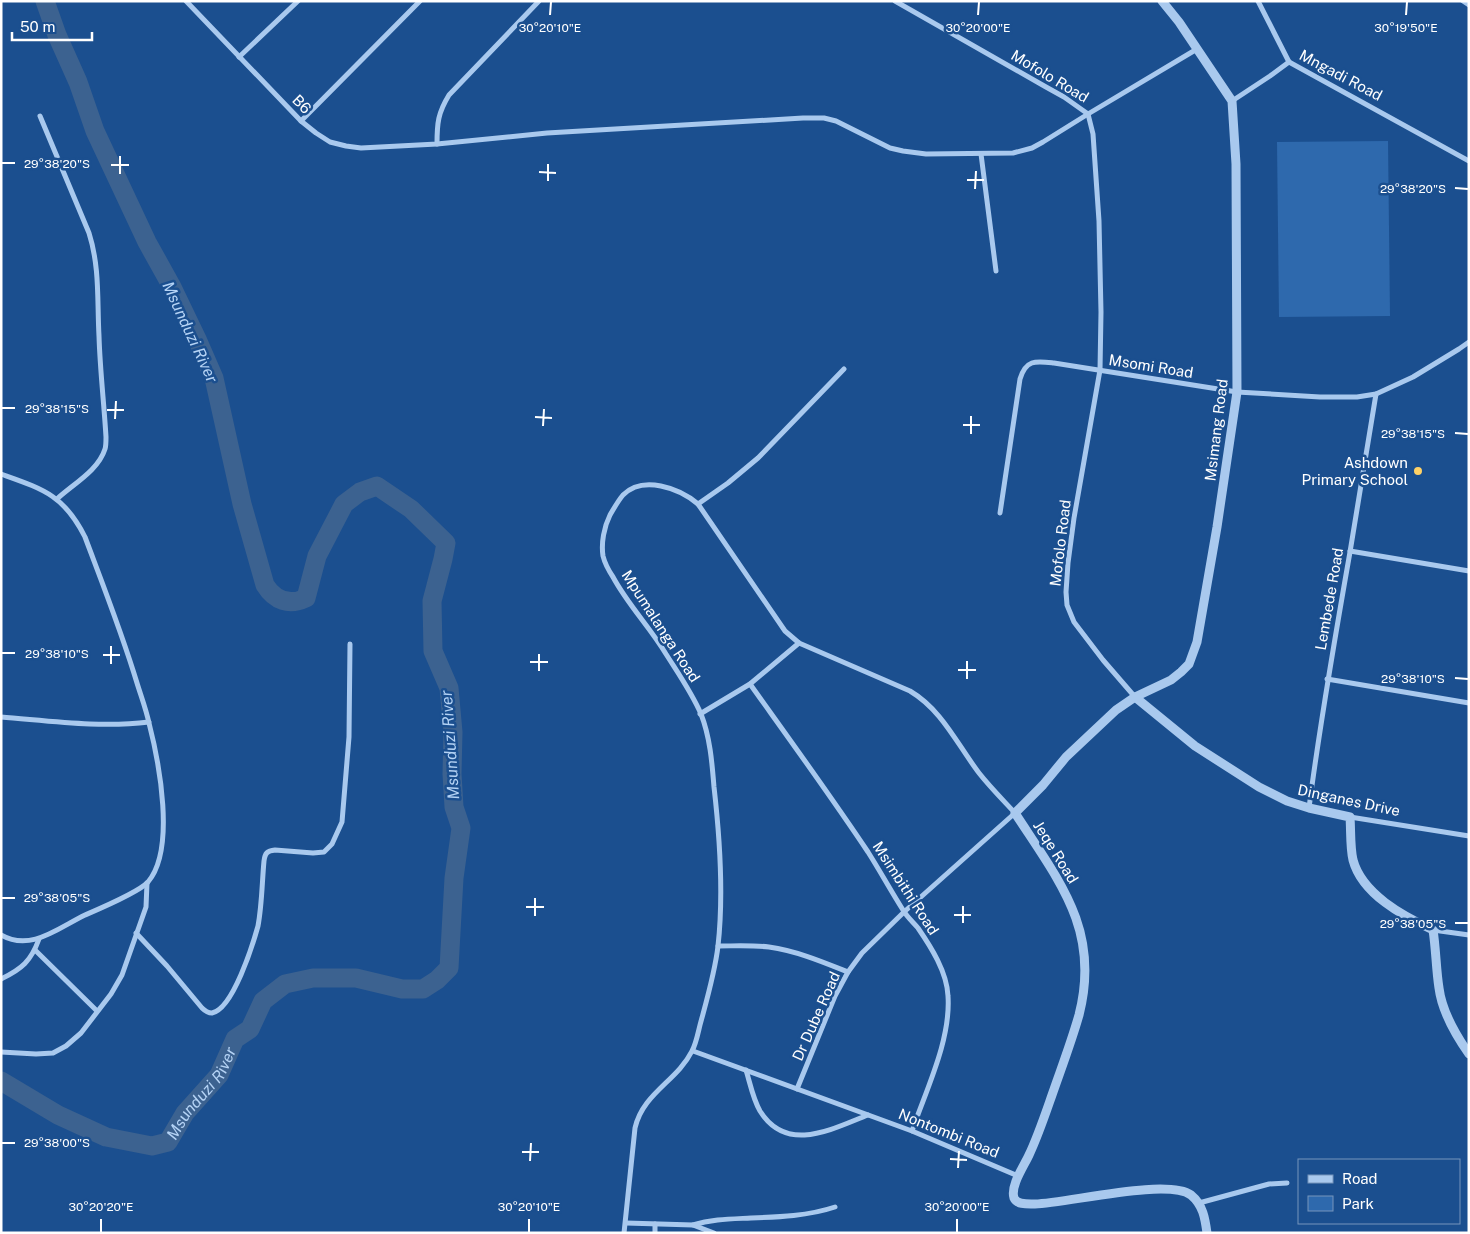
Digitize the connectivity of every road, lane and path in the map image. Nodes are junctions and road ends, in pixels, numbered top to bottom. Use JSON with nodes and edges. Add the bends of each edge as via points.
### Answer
{"nodes":[{"id":1,"x":186,"y":1,"type":"edge"},
{"id":2,"x":298,"y":1,"type":"edge"},
{"id":3,"x":420,"y":1,"type":"edge"},
{"id":4,"x":539,"y":1,"type":"edge"},
{"id":5,"x":895,"y":1,"type":"edge"},
{"id":6,"x":1162,"y":1,"type":"edge"},
{"id":7,"x":1258,"y":1,"type":"edge"},
{"id":8,"x":1463,"y":1,"type":"edge"},
{"id":9,"x":1469,"y":5,"type":"edge"},
{"id":10,"x":1197,"y":49,"type":"junction"},
{"id":11,"x":239,"y":57,"type":"junction"},
{"id":12,"x":1289,"y":62,"type":"junction"},
{"id":13,"x":1232,"y":101,"type":"junction"},
{"id":14,"x":1088,"y":114,"type":"junction"},
{"id":15,"x":40,"y":116,"type":"dead end"},
{"id":16,"x":301,"y":121,"type":"junction"},
{"id":17,"x":437,"y":144,"type":"junction"},
{"id":18,"x":981,"y":154,"type":"junction"},
{"id":19,"x":1469,"y":161,"type":"edge"},
{"id":20,"x":996,"y":271,"type":"dead end"},
{"id":21,"x":1469,"y":342,"type":"edge"},
{"id":22,"x":844,"y":369,"type":"dead end"},
{"id":23,"x":1100,"y":370,"type":"junction"},
{"id":24,"x":1237,"y":392,"type":"junction"},
{"id":25,"x":1376,"y":394,"type":"junction"},
{"id":26,"x":1,"y":474,"type":"edge"},
{"id":27,"x":57,"y":498,"type":"junction"},
{"id":28,"x":698,"y":504,"type":"junction"},
{"id":29,"x":1000,"y":513,"type":"dead end"},
{"id":30,"x":1350,"y":551,"type":"junction"},
{"id":31,"x":1469,"y":571,"type":"edge"},
{"id":32,"x":799,"y":643,"type":"junction"},
{"id":33,"x":350,"y":644,"type":"dead end"},
{"id":34,"x":1327,"y":679,"type":"junction"},
{"id":35,"x":750,"y":684,"type":"junction"},
{"id":36,"x":1135,"y":697,"type":"junction"},
{"id":37,"x":1469,"y":703,"type":"edge"},
{"id":38,"x":700,"y":714,"type":"junction"},
{"id":39,"x":1,"y":717,"type":"edge"},
{"id":40,"x":149,"y":722,"type":"junction"},
{"id":41,"x":1309,"y":808,"type":"junction"},
{"id":42,"x":1015,"y":813,"type":"junction"},
{"id":43,"x":1350,"y":817,"type":"junction"},
{"id":44,"x":1469,"y":836,"type":"edge"},
{"id":45,"x":147,"y":883,"type":"junction"},
{"id":46,"x":904,"y":912,"type":"junction"},
{"id":47,"x":1433,"y":930,"type":"junction"},
{"id":48,"x":136,"y":932,"type":"junction"},
{"id":49,"x":1,"y":935,"type":"edge"},
{"id":50,"x":1469,"y":935,"type":"edge"},
{"id":51,"x":39,"y":939,"type":"junction"},
{"id":52,"x":718,"y":946,"type":"junction"},
{"id":53,"x":35,"y":950,"type":"junction"},
{"id":54,"x":848,"y":972,"type":"junction"},
{"id":55,"x":1,"y":980,"type":"edge"},
{"id":56,"x":97,"y":1011,"type":"junction"},
{"id":57,"x":693,"y":1051,"type":"junction"},
{"id":58,"x":1,"y":1052,"type":"edge"},
{"id":59,"x":1469,"y":1054,"type":"edge"},
{"id":60,"x":746,"y":1070,"type":"junction"},
{"id":61,"x":798,"y":1089,"type":"junction"},
{"id":62,"x":869,"y":1115,"type":"junction"},
{"id":63,"x":912,"y":1131,"type":"junction"},
{"id":64,"x":1018,"y":1176,"type":"junction"},
{"id":65,"x":1287,"y":1183,"type":"dead end"},
{"id":66,"x":1199,"y":1203,"type":"junction"},
{"id":67,"x":835,"y":1207,"type":"dead end"},
{"id":68,"x":626,"y":1223,"type":"junction"},
{"id":69,"x":655,"y":1224,"type":"junction"},
{"id":70,"x":693,"y":1225,"type":"junction"},
{"id":71,"x":624,"y":1233,"type":"edge"},
{"id":72,"x":655,"y":1233,"type":"edge"},
{"id":73,"x":714,"y":1233,"type":"edge"},
{"id":74,"x":1208,"y":1233,"type":"edge"}],
"edges":[{"from":1,"to":11,"type":"street","name":"B6"},
{"from":2,"to":11,"type":"street"},
{"from":3,"to":16,"type":"street"},
{"from":4,"to":17,"type":"street","via":[[449,95],[438,116]]},
{"from":5,"to":14,"type":"street","name":"Mofolo Road","via":[[1046,86]]},
{"from":6,"to":10,"type":"street"},
{"from":7,"to":12,"type":"street"},
{"from":8,"to":9,"type":"street"},
{"from":10,"to":13,"type":"street"},
{"from":10,"to":14,"type":"street","name":"B6"},
{"from":11,"to":16,"type":"street","name":"B6"},
{"from":12,"to":13,"type":"street","name":"Mngadi Road"},
{"from":12,"to":19,"type":"street","name":"Mngadi Road"},
{"from":13,"to":24,"type":"street","name":"Msimang Road","via":[[1236,164]]},
{"from":14,"to":18,"type":"street","name":"B6","via":[[1032,148],[1013,153]]},
{"from":14,"to":23,"type":"street","name":"Mofolo Road","via":[[1094,134],[1099,221]]},
{"from":15,"to":27,"type":"street","via":[[94,249],[106,437],[105,449],[98,463]]},
{"from":16,"to":17,"type":"street","name":"B6","via":[[330,142],[346,146],[378,148]]},
{"from":17,"to":18,"type":"street","name":"B6","via":[[547,133],[824,118],[903,151]]},
{"from":18,"to":20,"type":"street"},
{"from":21,"to":25,"type":"street","name":"Msomi Road","via":[[1413,377]]},
{"from":22,"to":28,"type":"street","via":[[758,458]]},
{"from":23,"to":24,"type":"street","name":"Msomi Road"},
{"from":23,"to":29,"type":"street","name":"Msomi Road","via":[[1054,362],[1033,362],[1023,369]]},
{"from":23,"to":36,"type":"street","name":"Mofolo Road","via":[[1074,518],[1067,605],[1085,637]]},
{"from":24,"to":25,"type":"street","name":"Msomi Road","via":[[1357,398]]},
{"from":24,"to":36,"type":"street","name":"Msimang Road","via":[[1193,656],[1171,680]]},
{"from":25,"to":30,"type":"street","name":"Lembede Road"},
{"from":26,"to":27,"type":"street","via":[[37,486]]},
{"from":27,"to":40,"type":"street","via":[[85,537]]},
{"from":28,"to":32,"type":"street","via":[[776,619]]},
{"from":28,"to":38,"type":"street","name":"Mpumalanga Road","via":[[668,488],[653,485],[631,490],[614,506],[607,522],[603,556],[619,589],[659,642]]},
{"from":30,"to":31,"type":"street"},
{"from":30,"to":34,"type":"street","name":"Lembede Road"},
{"from":32,"to":35,"type":"street"},
{"from":32,"to":42,"type":"street","name":"Jeqe Road","via":[[910,691],[925,701]]},
{"from":33,"to":48,"type":"street","via":[[349,737],[342,822],[332,844],[324,852],[275,850],[266,854],[256,933],[242,974],[216,1012],[206,1011]]},
{"from":34,"to":37,"type":"street"},
{"from":34,"to":41,"type":"street","name":"Lembede Road"},
{"from":35,"to":38,"type":"street"},
{"from":35,"to":46,"type":"street","name":"Msimbithi Road","via":[[867,851]]},
{"from":36,"to":41,"type":"street","name":"Dinganes Drive","via":[[1227,768],[1276,796]]},
{"from":36,"to":42,"type":"street","name":"Msimang Road","via":[[1096,728]]},
{"from":38,"to":52,"type":"street","name":"Mpumalanga Road","via":[[708,741],[719,829]]},
{"from":39,"to":40,"type":"street","via":[[99,725]]},
{"from":40,"to":45,"type":"street","via":[[163,834],[159,860]]},
{"from":41,"to":43,"type":"street","name":"Dinganes Drive"},
{"from":42,"to":46,"type":"street","name":"Dr Dube Road"},
{"from":42,"to":64,"type":"street","name":"Jeqe Road","via":[[1070,901],[1082,939],[1086,967],[1083,997],[1072,1040],[1033,1147]]},
{"from":43,"to":44,"type":"street","name":"Dinganes Drive"},
{"from":43,"to":47,"type":"street","via":[[1353,861],[1365,884],[1390,905]]},
{"from":45,"to":48,"type":"street","via":[[146,907]]},
{"from":45,"to":51,"type":"street"},
{"from":46,"to":54,"type":"street","name":"Dr Dube Road","via":[[862,953]]},
{"from":46,"to":63,"type":"street","name":"Msimbithi Road","via":[[936,957],[948,996],[947,1020],[939,1055]]},
{"from":47,"to":50,"type":"street"},
{"from":47,"to":59,"type":"street","via":[[1442,1002],[1449,1021]]},
{"from":48,"to":56,"type":"street","via":[[122,975]]},
{"from":49,"to":51,"type":"street","via":[[20,942]]},
{"from":51,"to":53,"type":"street"},
{"from":52,"to":54,"type":"street","via":[[768,947],[788,951]]},
{"from":52,"to":57,"type":"street","name":"Mpumalanga Road"},
{"from":53,"to":55,"type":"street","via":[[25,965]]},
{"from":53,"to":56,"type":"street"},
{"from":54,"to":61,"type":"street","name":"Dr Dube Road","via":[[835,996]]},
{"from":56,"to":58,"type":"street","via":[[73,1040],[53,1053]]},
{"from":57,"to":60,"type":"street","name":"Nontombi Road"},
{"from":57,"to":68,"type":"street","via":[[639,1114]]},
{"from":60,"to":61,"type":"street","name":"Nontombi Road"},
{"from":60,"to":62,"type":"street","via":[[759,1109],[770,1123],[785,1132],[811,1135]]},
{"from":61,"to":62,"type":"street","name":"Nontombi Road"},
{"from":62,"to":63,"type":"street","name":"Nontombi Road"},
{"from":63,"to":64,"type":"street","name":"Nontombi Road"},
{"from":64,"to":66,"type":"street","via":[[1014,1197],[1022,1204],[1045,1204],[1158,1188],[1186,1192]]},
{"from":65,"to":66,"type":"street","via":[[1269,1184]]},
{"from":66,"to":74,"type":"street"},
{"from":67,"to":70,"type":"street","via":[[808,1213],[714,1220]]},
{"from":68,"to":69,"type":"street"},
{"from":68,"to":71,"type":"street"},
{"from":69,"to":70,"type":"street"},
{"from":69,"to":72,"type":"street"},
{"from":70,"to":73,"type":"street"}]}
